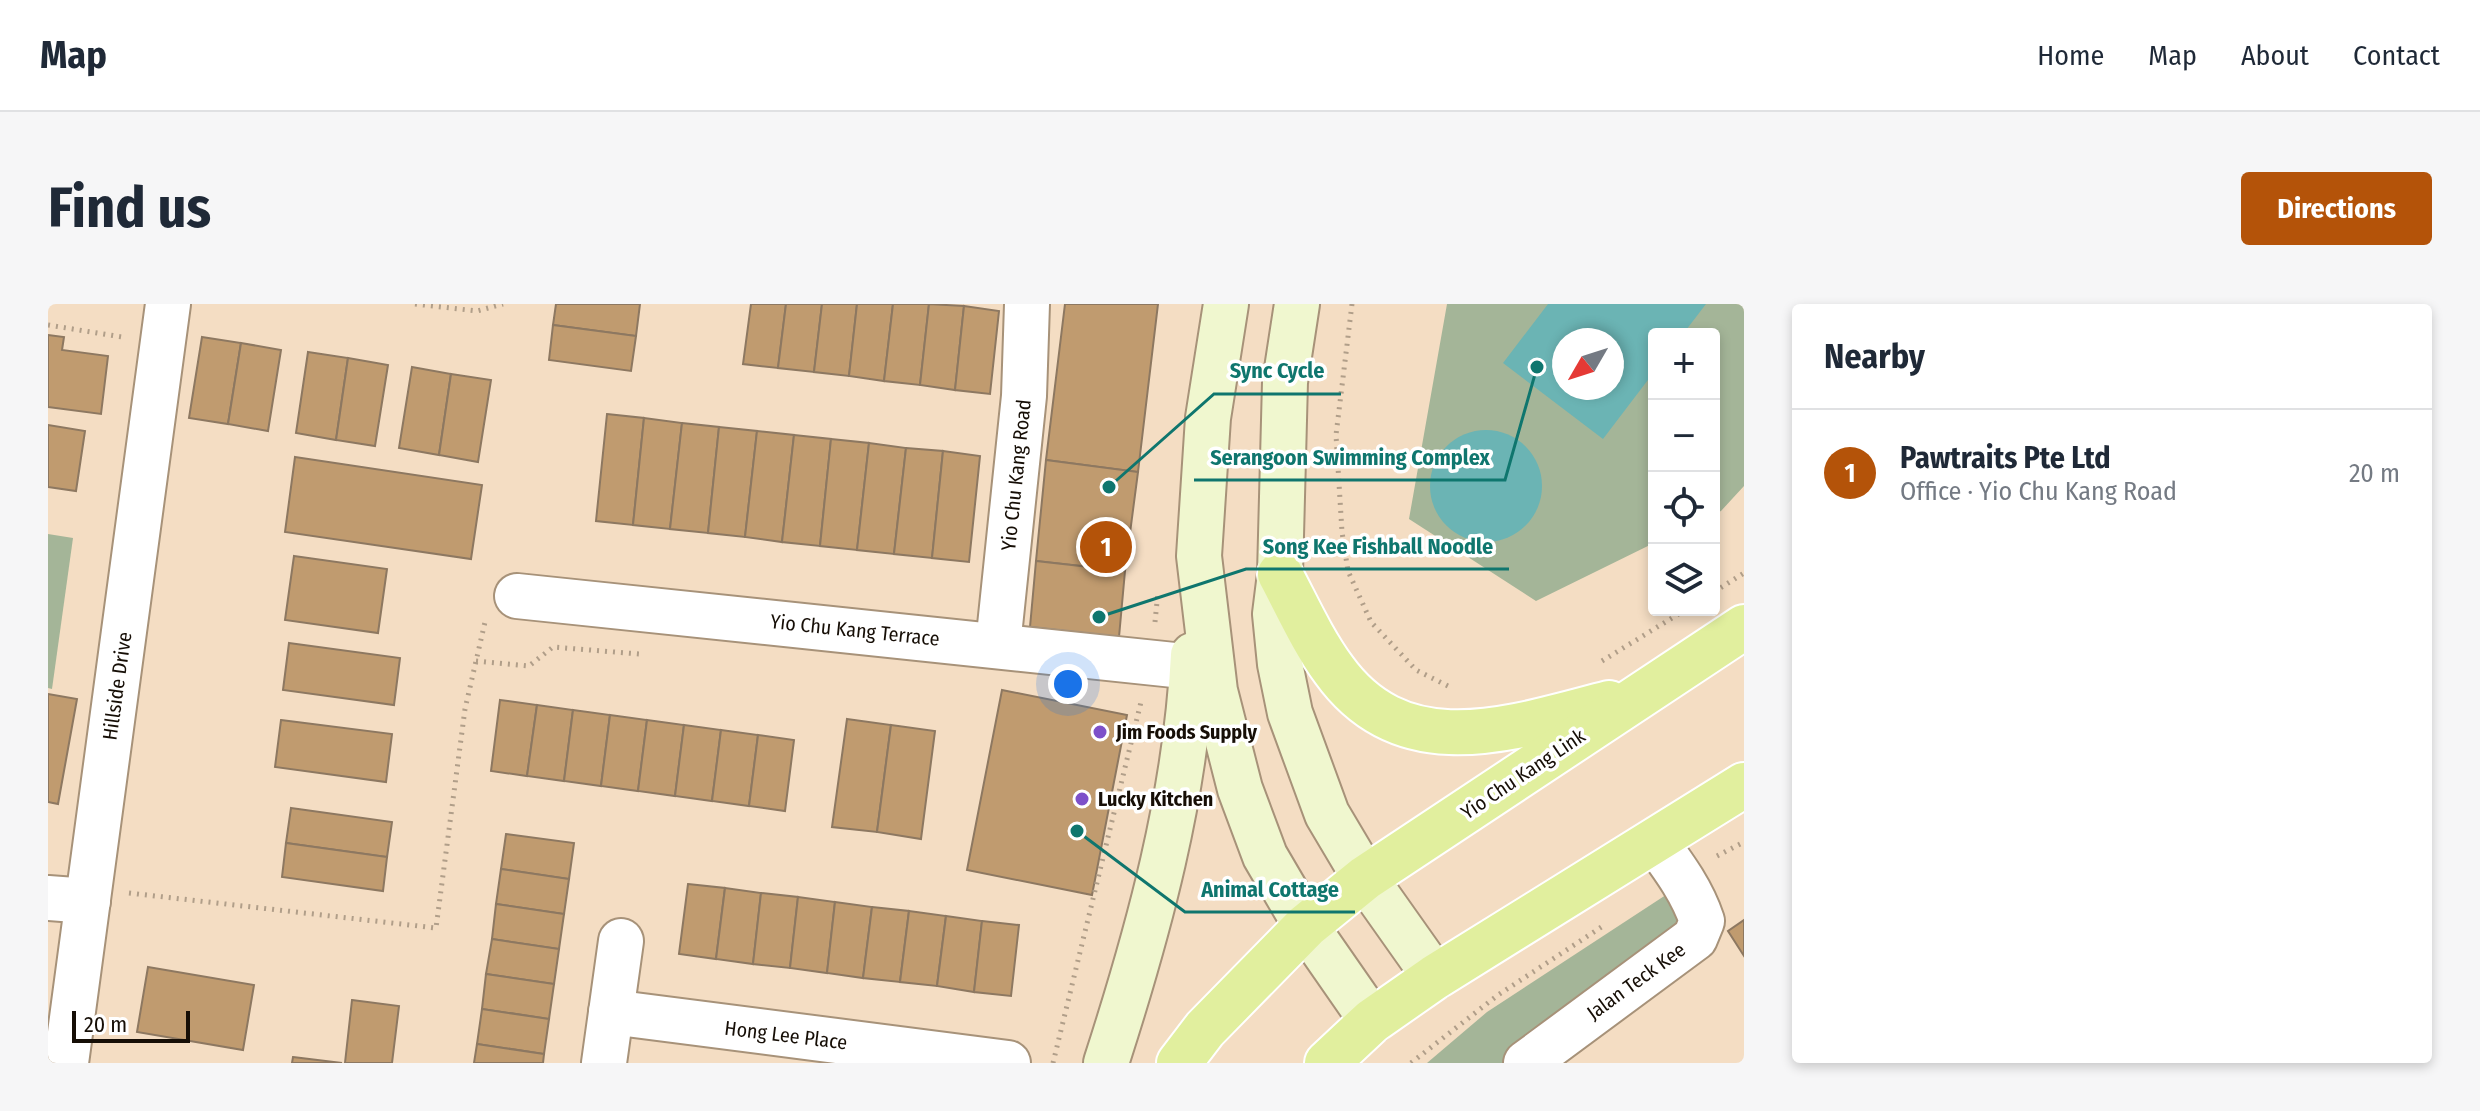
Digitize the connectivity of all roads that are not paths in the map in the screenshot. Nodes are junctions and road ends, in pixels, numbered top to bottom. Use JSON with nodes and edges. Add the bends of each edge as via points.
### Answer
{"nodes":[{"id":1,"x":1027,"y":304,"type":"edge"},
{"id":2,"x":1226,"y":304,"type":"edge"},
{"id":3,"x":1297,"y":304,"type":"edge"},
{"id":4,"x":149,"y":313,"type":"edge"},
{"id":5,"x":1199,"y":556,"type":"junction"},
{"id":6,"x":1280,"y":574,"type":"junction"},
{"id":7,"x":517,"y":596,"type":"road end"},
{"id":8,"x":1744,"y":627,"type":"edge"},
{"id":9,"x":998,"y":645,"type":"junction"},
{"id":10,"x":1193,"y":667,"type":"junction"},
{"id":11,"x":1646,"y":693,"type":"junction"},
{"id":12,"x":1744,"y":785,"type":"edge"},
{"id":13,"x":1655,"y":841,"type":"junction"},
{"id":14,"x":1365,"y":878,"type":"junction"},
{"id":15,"x":88,"y":897,"type":"edge"},
{"id":16,"x":1306,"y":926,"type":"junction"},
{"id":17,"x":621,"y":941,"type":"dead end"},
{"id":18,"x":1435,"y":977,"type":"junction"},
{"id":19,"x":611,"y":1012,"type":"junction"},
{"id":20,"x":1372,"y":1021,"type":"junction"},
{"id":21,"x":66,"y":1063,"type":"edge"},
{"id":22,"x":604,"y":1063,"type":"edge"},
{"id":23,"x":1008,"y":1063,"type":"edge"},
{"id":24,"x":1106,"y":1063,"type":"edge"},
{"id":25,"x":1179,"y":1063,"type":"edge"},
{"id":26,"x":1327,"y":1063,"type":"edge"},
{"id":27,"x":1526,"y":1063,"type":"edge"}],
"edges":[{"from":1,"to":9,"type":"street","name":"Yio Chu Kang Road","via":[[1024,396]]},
{"from":2,"to":5,"type":"main road","via":[[1208,418]]},
{"from":3,"to":6,"type":"main road","via":[[1285,382]]},
{"from":4,"to":15,"type":"street","name":"Hillside Drive"},
{"from":5,"to":10,"type":"main road"},
{"from":5,"to":16,"type":"main road","via":[[1215,691],[1236,775],[1265,856]]},
{"from":6,"to":11,"type":"main road","via":[[1336,672],[1364,703],[1398,723],[1434,731],[1494,730]]},
{"from":6,"to":14,"type":"main road","via":[[1275,614],[1290,713],[1327,814]]},
{"from":7,"to":9,"type":"street","name":"Yio Chu Kang Terrace"},
{"from":8,"to":11,"type":"main road","name":"Yio Chu Kang Link"},
{"from":9,"to":10,"type":"street","name":"Yio Chu Kang Terrace"},
{"from":10,"to":24,"type":"main road","via":[[1171,831]]},
{"from":11,"to":14,"type":"main road","name":"Yio Chu Kang Link"},
{"from":12,"to":13,"type":"main road"},
{"from":13,"to":18,"type":"main road"},
{"from":13,"to":27,"type":"street","name":"Jalan Teck Kee","via":[[1696,902],[1702,921],[1695,938]]},
{"from":14,"to":16,"type":"main road","name":"Yio Chu Kang Link"},
{"from":14,"to":18,"type":"main road"},
{"from":15,"to":21,"type":"street","name":"Hillside Drive"},
{"from":16,"to":20,"type":"main road"},
{"from":16,"to":25,"type":"main road","via":[[1205,1029]]},
{"from":17,"to":19,"type":"street"},
{"from":18,"to":20,"type":"main road"},
{"from":19,"to":22,"type":"street"},
{"from":19,"to":23,"type":"street","name":"Hong Lee Place"},
{"from":20,"to":26,"type":"main road"}]}
